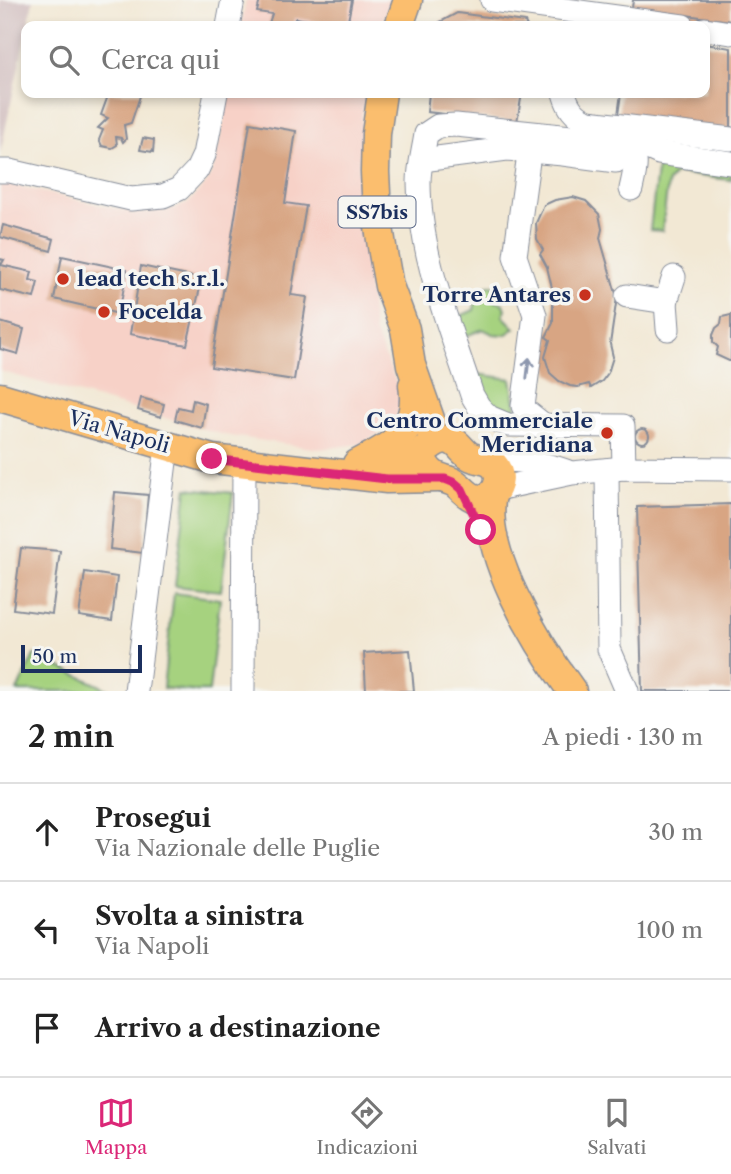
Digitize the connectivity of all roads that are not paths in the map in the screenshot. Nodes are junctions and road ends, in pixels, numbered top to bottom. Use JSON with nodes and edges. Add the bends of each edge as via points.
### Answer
{"nodes":[{"id":1,"x":233,"y":0,"type":"edge"},
{"id":2,"x":408,"y":0,"type":"edge"},
{"id":3,"x":492,"y":0,"type":"edge"},
{"id":4,"x":544,"y":11,"type":"edge"},
{"id":5,"x":229,"y":21,"type":"edge"},
{"id":6,"x":401,"y":21,"type":"edge"},
{"id":7,"x":636,"y":21,"type":"edge"},
{"id":8,"x":710,"y":30,"type":"edge"},
{"id":9,"x":731,"y":33,"type":"edge"},
{"id":10,"x":215,"y":98,"type":"edge"},
{"id":11,"x":381,"y":98,"type":"edge"},
{"id":12,"x":566,"y":98,"type":"edge"},
{"id":13,"x":544,"y":135,"type":"junction"},
{"id":14,"x":731,"y":139,"type":"edge"},
{"id":15,"x":563,"y":154,"type":"junction"},
{"id":16,"x":422,"y":160,"type":"junction"},
{"id":17,"x":616,"y":161,"type":"dead end"},
{"id":18,"x":731,"y":163,"type":"edge"},
{"id":19,"x":0,"y":172,"type":"edge"},
{"id":20,"x":632,"y":190,"type":"dead end"},
{"id":21,"x":674,"y":277,"type":"dead end"},
{"id":22,"x":627,"y":296,"type":"dead end"},
{"id":23,"x":666,"y":302,"type":"junction"},
{"id":24,"x":405,"y":329,"type":"junction"},
{"id":25,"x":668,"y":329,"type":"dead end"},
{"id":26,"x":411,"y":365,"type":"junction"},
{"id":27,"x":0,"y":397,"type":"edge"},
{"id":28,"x":545,"y":426,"type":"junction"},
{"id":29,"x":167,"y":446,"type":"junction"},
{"id":30,"x":430,"y":447,"type":"junction"},
{"id":31,"x":472,"y":453,"type":"junction"},
{"id":32,"x":244,"y":462,"type":"junction"},
{"id":33,"x":616,"y":469,"type":"junction"},
{"id":34,"x":731,"y":469,"type":"edge"},
{"id":35,"x":335,"y":470,"type":"junction"},
{"id":36,"x":572,"y":473,"type":"junction"},
{"id":37,"x":450,"y":484,"type":"junction"},
{"id":38,"x":494,"y":492,"type":"junction"},
{"id":39,"x":498,"y":553,"type":"junction"},
{"id":40,"x":136,"y":691,"type":"edge"},
{"id":41,"x":243,"y":691,"type":"edge"},
{"id":42,"x":572,"y":691,"type":"edge"},
{"id":43,"x":627,"y":691,"type":"edge"}],
"edges":[{"from":1,"to":5,"type":"street"},
{"from":2,"to":6,"type":"main road"},
{"from":3,"to":4,"type":"street"},
{"from":4,"to":7,"type":"street"},
{"from":8,"to":9,"type":"street"},
{"from":10,"to":19,"type":"street","via":[[197,170],[179,189],[163,196],[131,200]]},
{"from":11,"to":24,"type":"main road","number":"SS7bis","via":[[374,172],[377,214],[390,286]]},
{"from":12,"to":14,"type":"street","via":[[571,109],[588,122]]},
{"from":13,"to":16,"type":"street","via":[[438,126],[419,135]]},
{"from":13,"to":18,"type":"street"},
{"from":28,"to":13,"type":"street","one_way":true,"via":[[523,406],[535,315],[515,256],[529,154]]},
{"from":15,"to":16,"type":"street","via":[[506,149]]},
{"from":15,"to":17,"type":"street"},
{"from":15,"to":20,"type":"street","via":[[579,144],[629,150],[635,159]]},
{"from":16,"to":28,"type":"street","via":[[419,180],[425,244],[472,396],[495,421]]},
{"from":21,"to":23,"type":"street"},
{"from":22,"to":23,"type":"street"},
{"from":23,"to":25,"type":"street"},
{"from":24,"to":26,"type":"main road","number":"SS7bis"},
{"from":24,"to":31,"type":"main road","number":"SS7bis"},
{"from":26,"to":30,"type":"main road","number":"SS7bis","via":[[430,419]]},
{"from":26,"to":35,"type":"main road","via":[[415,396],[406,429],[390,447]]},
{"from":27,"to":29,"type":"main road","name":"Via Napoli"},
{"from":28,"to":33,"type":"street","via":[[623,426]]},
{"from":29,"to":32,"type":"main road","name":"Via Napoli","via":[[212,459]]},
{"from":29,"to":40,"type":"street"},
{"from":30,"to":31,"type":"main road","via":[[443,439]]},
{"from":30,"to":35,"type":"main road","name":"Via Napoli","via":[[393,465]]},
{"from":30,"to":37,"type":"main road","via":[[425,463],[428,470]]},
{"from":31,"to":36,"type":"street"},
{"from":31,"to":38,"type":"main road","via":[[498,471]]},
{"from":32,"to":35,"type":"main road","name":"Via Napoli"},
{"from":32,"to":41,"type":"street"},
{"from":33,"to":34,"type":"street"},
{"from":33,"to":36,"type":"street"},
{"from":33,"to":43,"type":"street","via":[[610,649]]},
{"from":35,"to":37,"type":"main road","name":"Via Napoli"},
{"from":36,"to":38,"type":"street"},
{"from":37,"to":38,"type":"main road","name":"Via Napoli","via":[[473,498],[486,498]]},
{"from":37,"to":39,"type":"main road"},
{"from":38,"to":39,"type":"main road","via":[[489,508]]},
{"from":39,"to":42,"type":"main road","via":[[527,622]]}]}
